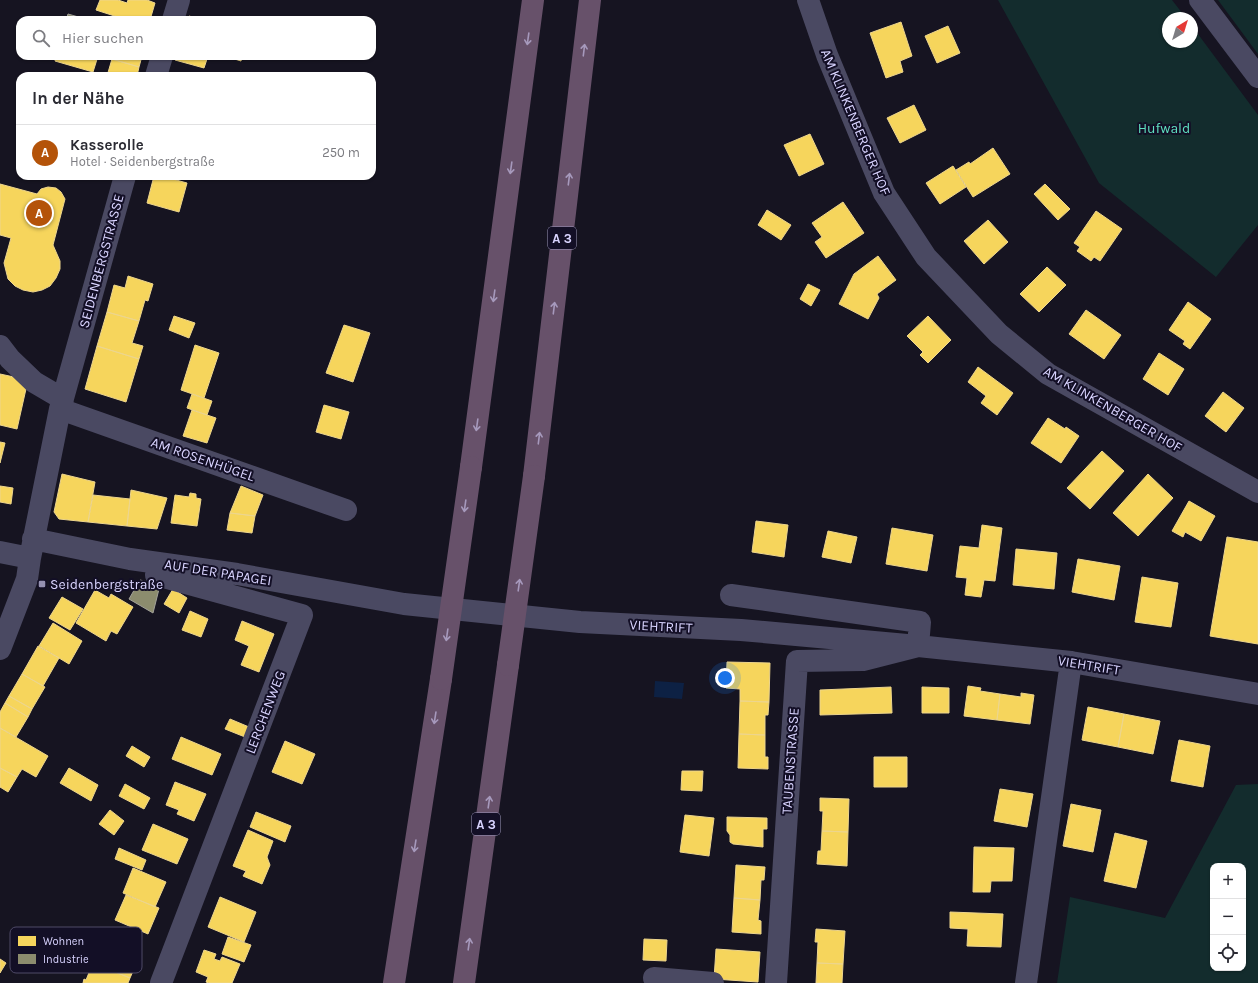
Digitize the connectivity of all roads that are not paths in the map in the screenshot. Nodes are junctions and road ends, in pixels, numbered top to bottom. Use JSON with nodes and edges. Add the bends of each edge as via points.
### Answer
{"nodes":[{"id":1,"x":179,"y":0,"type":"edge"},
{"id":2,"x":533,"y":0,"type":"edge"},
{"id":3,"x":590,"y":0,"type":"edge"},
{"id":4,"x":808,"y":0,"type":"edge"},
{"id":5,"x":1200,"y":0,"type":"edge"},
{"id":6,"x":174,"y":16,"type":"edge"},
{"id":7,"x":161,"y":60,"type":"edge"},
{"id":8,"x":157,"y":72,"type":"edge"},
{"id":9,"x":1258,"y":77,"type":"edge"},
{"id":10,"x":124,"y":180,"type":"edge"},
{"id":11,"x":0,"y":346,"type":"edge"},
{"id":12,"x":61,"y":404,"type":"junction"},
{"id":13,"x":1258,"y":492,"type":"edge"},
{"id":14,"x":346,"y":510,"type":"dead end"},
{"id":15,"x":31,"y":548,"type":"junction"},
{"id":16,"x":0,"y":552,"type":"edge"},
{"id":17,"x":130,"y":559,"type":"junction"},
{"id":18,"x":731,"y":595,"type":"dead end"},
{"id":19,"x":404,"y":604,"type":"joint"},
{"id":20,"x":918,"y":646,"type":"junction"},
{"id":21,"x":0,"y":649,"type":"edge"},
{"id":22,"x":1071,"y":662,"type":"junction"},
{"id":23,"x":1258,"y":694,"type":"edge"},
{"id":24,"x":654,"y":978,"type":"dead end"},
{"id":25,"x":161,"y":983,"type":"edge"},
{"id":26,"x":394,"y":983,"type":"edge"},
{"id":27,"x":464,"y":983,"type":"edge"},
{"id":28,"x":713,"y":983,"type":"edge"},
{"id":29,"x":776,"y":983,"type":"edge"},
{"id":30,"x":1026,"y":983,"type":"edge"}],
"edges":[{"from":1,"to":6,"type":"street"},
{"from":2,"to":26,"type":"highway","one_way":true,"bridge":true,"via":[[471,467]]},
{"from":27,"to":3,"type":"highway","number":"A 3","one_way":true,"bridge":true,"via":[[534,476]]},
{"from":4,"to":13,"type":"street","name":"AM KLINKENBERGER HOF","via":[[827,55],[884,193],[926,257],[999,334],[1048,374]]},
{"from":5,"to":9,"type":"street"},
{"from":7,"to":8,"type":"street"},
{"from":10,"to":12,"type":"street","name":"SEIDENBERGSTRASSE"},
{"from":11,"to":12,"type":"street","name":"AM ROSENHÜGEL","via":[[34,382]]},
{"from":12,"to":14,"type":"street","name":"AM ROSENHÜGEL"},
{"from":12,"to":15,"type":"street","name":"SEIDENBERGSTRASSE"},
{"from":15,"to":16,"type":"street","name":"AUF DER PAPAGEI"},
{"from":15,"to":17,"type":"street","name":"AUF DER PAPAGEI"},
{"from":15,"to":21,"type":"street","name":"SEIDENBERGSTRASSE","via":[[27,579]]},
{"from":17,"to":19,"type":"street","name":"AUF DER PAPAGEI","via":[[237,574]]},
{"from":17,"to":25,"type":"street","name":"LERCHENWEG","via":[[134,569],[302,615]]},
{"from":18,"to":20,"type":"street","via":[[920,622]]},
{"from":19,"to":20,"type":"street","name":"VIEHTRIFT","via":[[580,622],[741,630]]},
{"from":20,"to":22,"type":"street","name":"VIEHTRIFT"},
{"from":20,"to":29,"type":"street","name":"TAUBENSTRASSE","via":[[863,660],[797,661]]},
{"from":22,"to":23,"type":"street","name":"VIEHTRIFT"},
{"from":22,"to":30,"type":"street"},
{"from":24,"to":28,"type":"street"}]}
